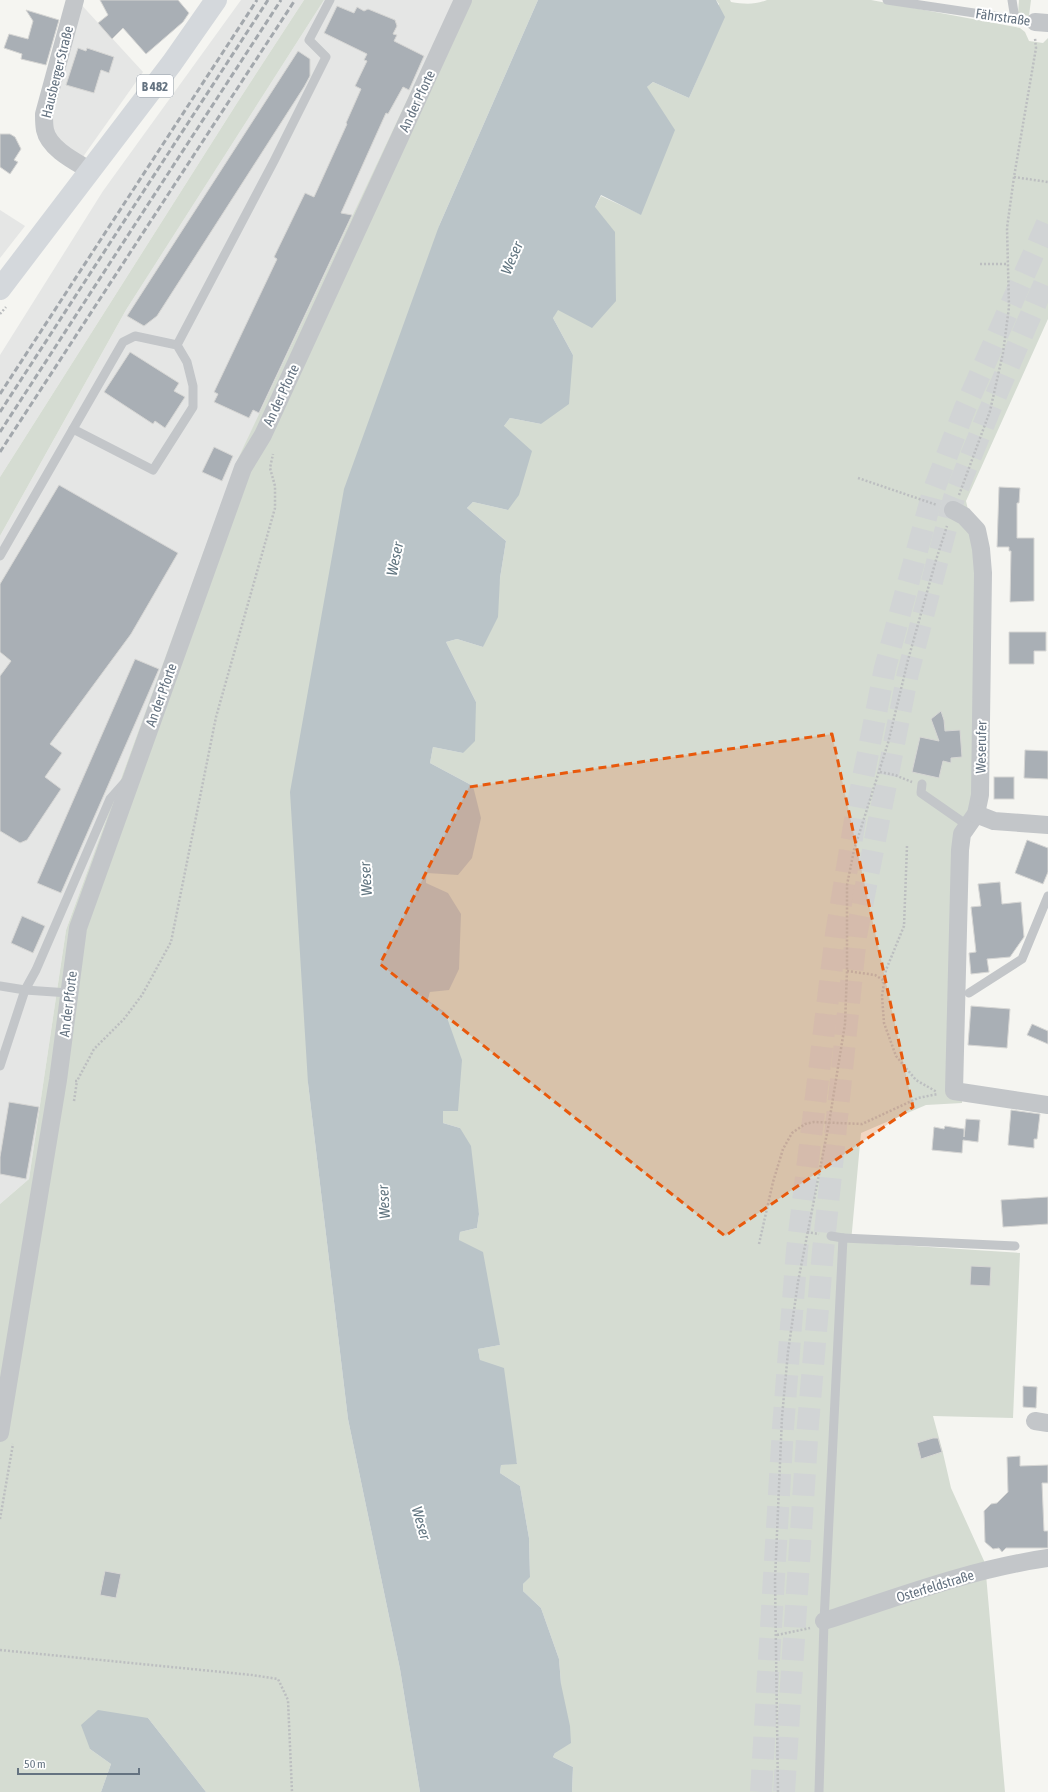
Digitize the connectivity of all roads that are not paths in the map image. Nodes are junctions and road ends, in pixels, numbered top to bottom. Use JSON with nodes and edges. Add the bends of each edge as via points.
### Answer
{"nodes":[{"id":1,"x":75,"y":0,"type":"edge"},
{"id":2,"x":216,"y":0,"type":"edge"},
{"id":3,"x":330,"y":0,"type":"edge"},
{"id":4,"x":463,"y":0,"type":"edge"},
{"id":5,"x":887,"y":0,"type":"edge"},
{"id":6,"x":1012,"y":0,"type":"edge"},
{"id":7,"x":1015,"y":19,"type":"junction"},
{"id":8,"x":1041,"y":23,"type":"edge"},
{"id":9,"x":91,"y":171,"type":"junction"},
{"id":10,"x":0,"y":289,"type":"edge"},
{"id":11,"x":177,"y":345,"type":"junction"},
{"id":12,"x":72,"y":430,"type":"junction"},
{"id":13,"x":953,"y":510,"type":"road end"},
{"id":14,"x":0,"y":556,"type":"edge"},
{"id":15,"x":132,"y":774,"type":"junction"},
{"id":16,"x":922,"y":785,"type":"road end"},
{"id":17,"x":972,"y":820,"type":"junction"},
{"id":18,"x":1048,"y":824,"type":"edge"},
{"id":19,"x":1048,"y":896,"type":"edge"},
{"id":20,"x":0,"y":986,"type":"edge"},
{"id":21,"x":25,"y":990,"type":"junction"},
{"id":22,"x":69,"y":993,"type":"junction"},
{"id":23,"x":969,"y":993,"type":"dead end"},
{"id":24,"x":0,"y":1066,"type":"edge"},
{"id":25,"x":1048,"y":1105,"type":"edge"},
{"id":26,"x":831,"y":1236,"type":"dead end"},
{"id":27,"x":843,"y":1238,"type":"junction"},
{"id":28,"x":1015,"y":1246,"type":"dead end"},
{"id":29,"x":0,"y":1433,"type":"edge"},
{"id":30,"x":1048,"y":1558,"type":"edge"},
{"id":31,"x":824,"y":1621,"type":"junction"},
{"id":32,"x":819,"y":1792,"type":"edge"}],
"edges":[{"from":1,"to":9,"type":"street","name":"Hausberger Straße","via":[[44,114],[45,131],[50,142]]},
{"from":2,"to":9,"type":"main road","number":"B 482"},
{"from":3,"to":11,"type":"lane","via":[[309,40],[326,57],[274,162]]},
{"from":4,"to":15,"type":"street","name":"An der Pforte","via":[[263,435],[243,468]]},
{"from":5,"to":7,"type":"lane","name":"Fährstraße"},
{"from":6,"to":7,"type":"lane"},
{"from":7,"to":8,"type":"lane","name":"Fährstraße"},
{"from":9,"to":10,"type":"main road","number":"B 482"},
{"from":11,"to":12,"type":"lane","via":[[135,336],[123,342]]},
{"from":11,"to":12,"type":"lane","via":[[187,362],[193,386],[193,407],[153,470]]},
{"from":12,"to":14,"type":"lane"},
{"from":13,"to":17,"type":"street","name":"Weserufer","via":[[964,516],[977,530],[981,549],[980,795]]},
{"from":15,"to":21,"type":"lane","via":[[110,799]]},
{"from":15,"to":22,"type":"street","name":"An der Pforte","via":[[78,928]]},
{"from":16,"to":17,"type":"lane","via":[[921,792]]},
{"from":17,"to":18,"type":"street"},
{"from":17,"to":25,"type":"street","name":"Weserufer","via":[[962,834],[960,850],[954,1091]]},
{"from":19,"to":23,"type":"lane","via":[[1022,959]]},
{"from":20,"to":21,"type":"lane"},
{"from":21,"to":22,"type":"lane"},
{"from":21,"to":24,"type":"lane"},
{"from":22,"to":29,"type":"street","name":"An der Pforte","via":[[58,1080]]},
{"from":26,"to":27,"type":"lane"},
{"from":27,"to":28,"type":"lane"},
{"from":27,"to":31,"type":"lane"},
{"from":30,"to":31,"type":"street","name":"Osterfeldstraße","via":[[1019,1562],[961,1577]]},
{"from":31,"to":32,"type":"lane"}]}
